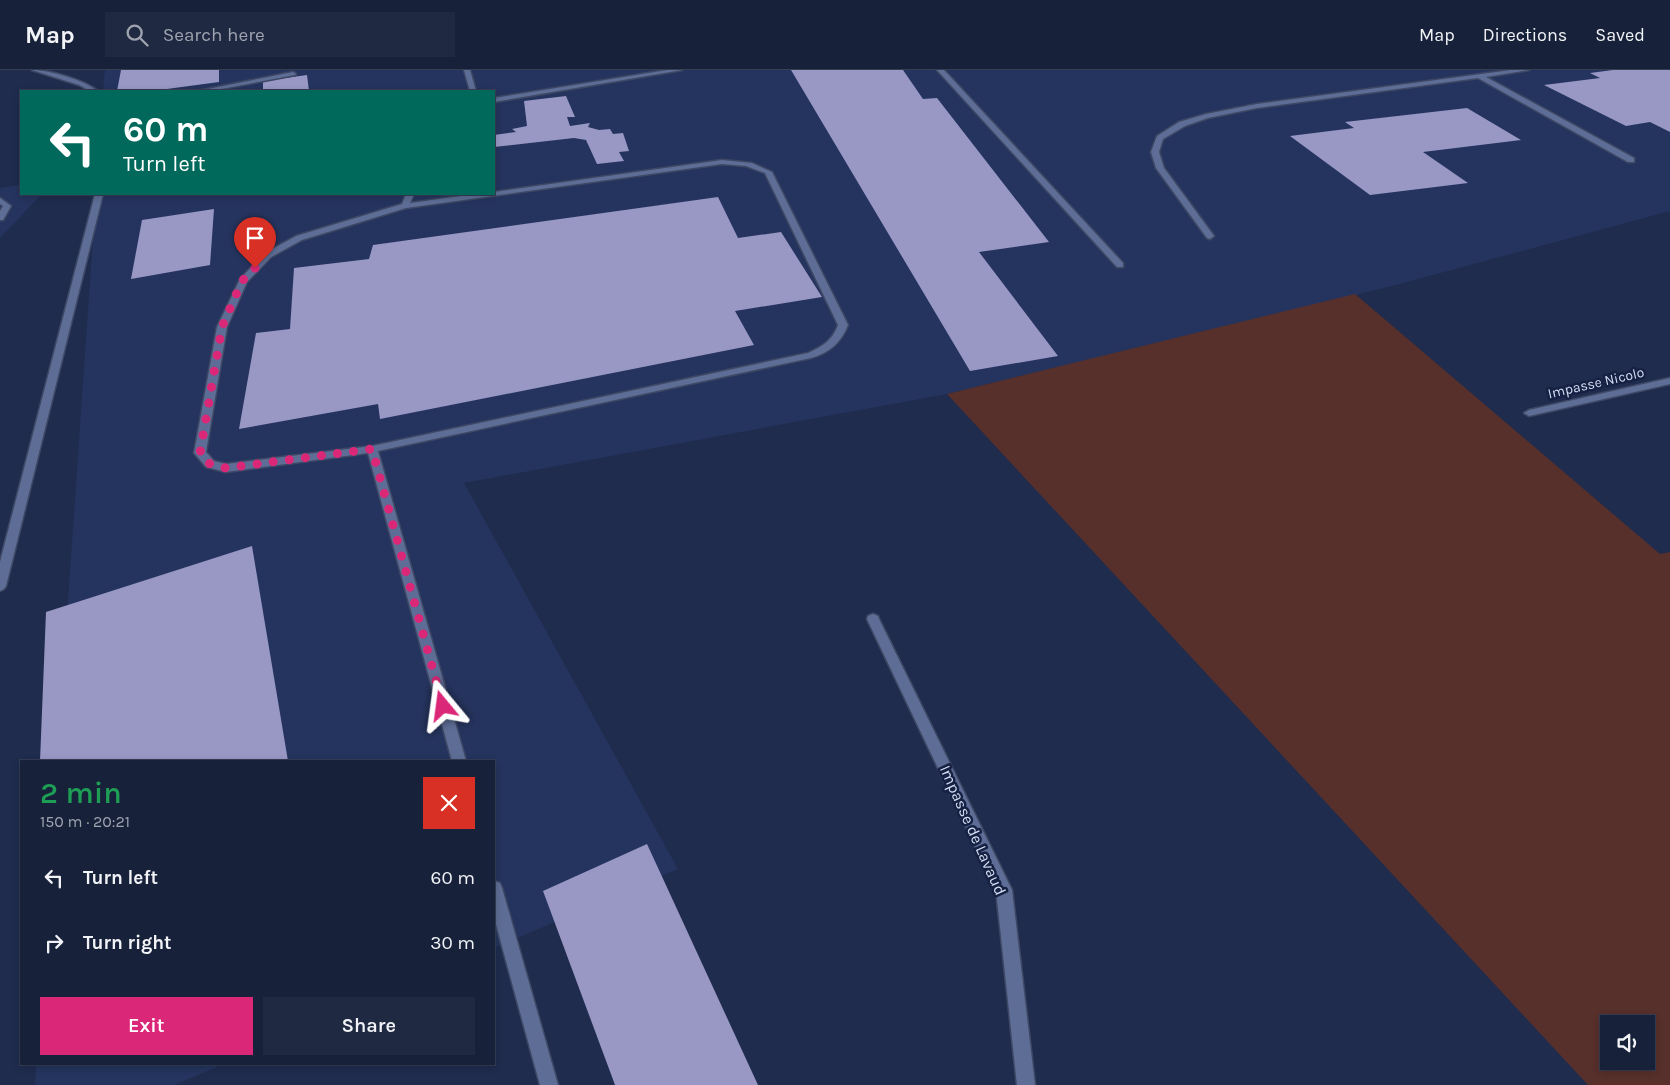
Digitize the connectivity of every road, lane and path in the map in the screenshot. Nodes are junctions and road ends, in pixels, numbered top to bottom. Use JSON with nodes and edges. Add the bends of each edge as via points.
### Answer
{"nodes":[{"id":1,"x":35,"y":70,"type":"edge"},
{"id":2,"x":467,"y":70,"type":"edge"},
{"id":3,"x":679,"y":70,"type":"edge"},
{"id":4,"x":940,"y":70,"type":"edge"},
{"id":5,"x":1526,"y":70,"type":"edge"},
{"id":6,"x":293,"y":74,"type":"dead end"},
{"id":7,"x":1480,"y":76,"type":"junction"},
{"id":8,"x":93,"y":90,"type":"edge"},
{"id":9,"x":206,"y":90,"type":"edge"},
{"id":10,"x":472,"y":90,"type":"edge"},
{"id":11,"x":495,"y":100,"type":"edge"},
{"id":12,"x":1631,"y":160,"type":"dead end"},
{"id":13,"x":495,"y":194,"type":"edge"},
{"id":14,"x":99,"y":195,"type":"edge"},
{"id":15,"x":410,"y":195,"type":"edge"},
{"id":16,"x":486,"y":195,"type":"edge"},
{"id":17,"x":0,"y":200,"type":"edge"},
{"id":18,"x":405,"y":206,"type":"junction"},
{"id":19,"x":0,"y":218,"type":"edge"},
{"id":20,"x":1210,"y":236,"type":"dead end"},
{"id":21,"x":1120,"y":265,"type":"dead end"},
{"id":22,"x":1670,"y":381,"type":"edge"},
{"id":23,"x":1529,"y":412,"type":"dead end"},
{"id":24,"x":372,"y":449,"type":"junction"},
{"id":25,"x":0,"y":586,"type":"edge"},
{"id":26,"x":873,"y":619,"type":"dead end"},
{"id":27,"x":459,"y":760,"type":"edge"},
{"id":28,"x":495,"y":892,"type":"edge"},
{"id":29,"x":549,"y":1085,"type":"edge"},
{"id":30,"x":1026,"y":1085,"type":"edge"}],
"edges":[{"from":1,"to":8,"type":"street"},
{"from":2,"to":10,"type":"street"},
{"from":3,"to":11,"type":"street"},
{"from":4,"to":21,"type":"street"},
{"from":5,"to":7,"type":"street"},
{"from":6,"to":9,"type":"street"},
{"from":7,"to":12,"type":"street"},
{"from":7,"to":20,"type":"street","via":[[1257,106],[1182,124],[1160,138],[1155,152],[1160,168]]},
{"from":13,"to":24,"type":"street","via":[[722,162],[759,167],[768,172],[843,325],[840,337],[811,355]]},
{"from":14,"to":25,"type":"street"},
{"from":15,"to":18,"type":"street"},
{"from":16,"to":18,"type":"street"},
{"from":17,"to":19,"type":"street","via":[[7,206]]},
{"from":18,"to":24,"type":"street","via":[[299,238],[268,255],[242,281],[222,327],[200,453],[210,464],[226,468]]},
{"from":22,"to":23,"type":"street","name":"Impasse Nicolo"},
{"from":24,"to":27,"type":"street"},
{"from":26,"to":30,"type":"street","name":"Impasse de Lavaud","via":[[1004,890]]},
{"from":28,"to":29,"type":"street"}]}
